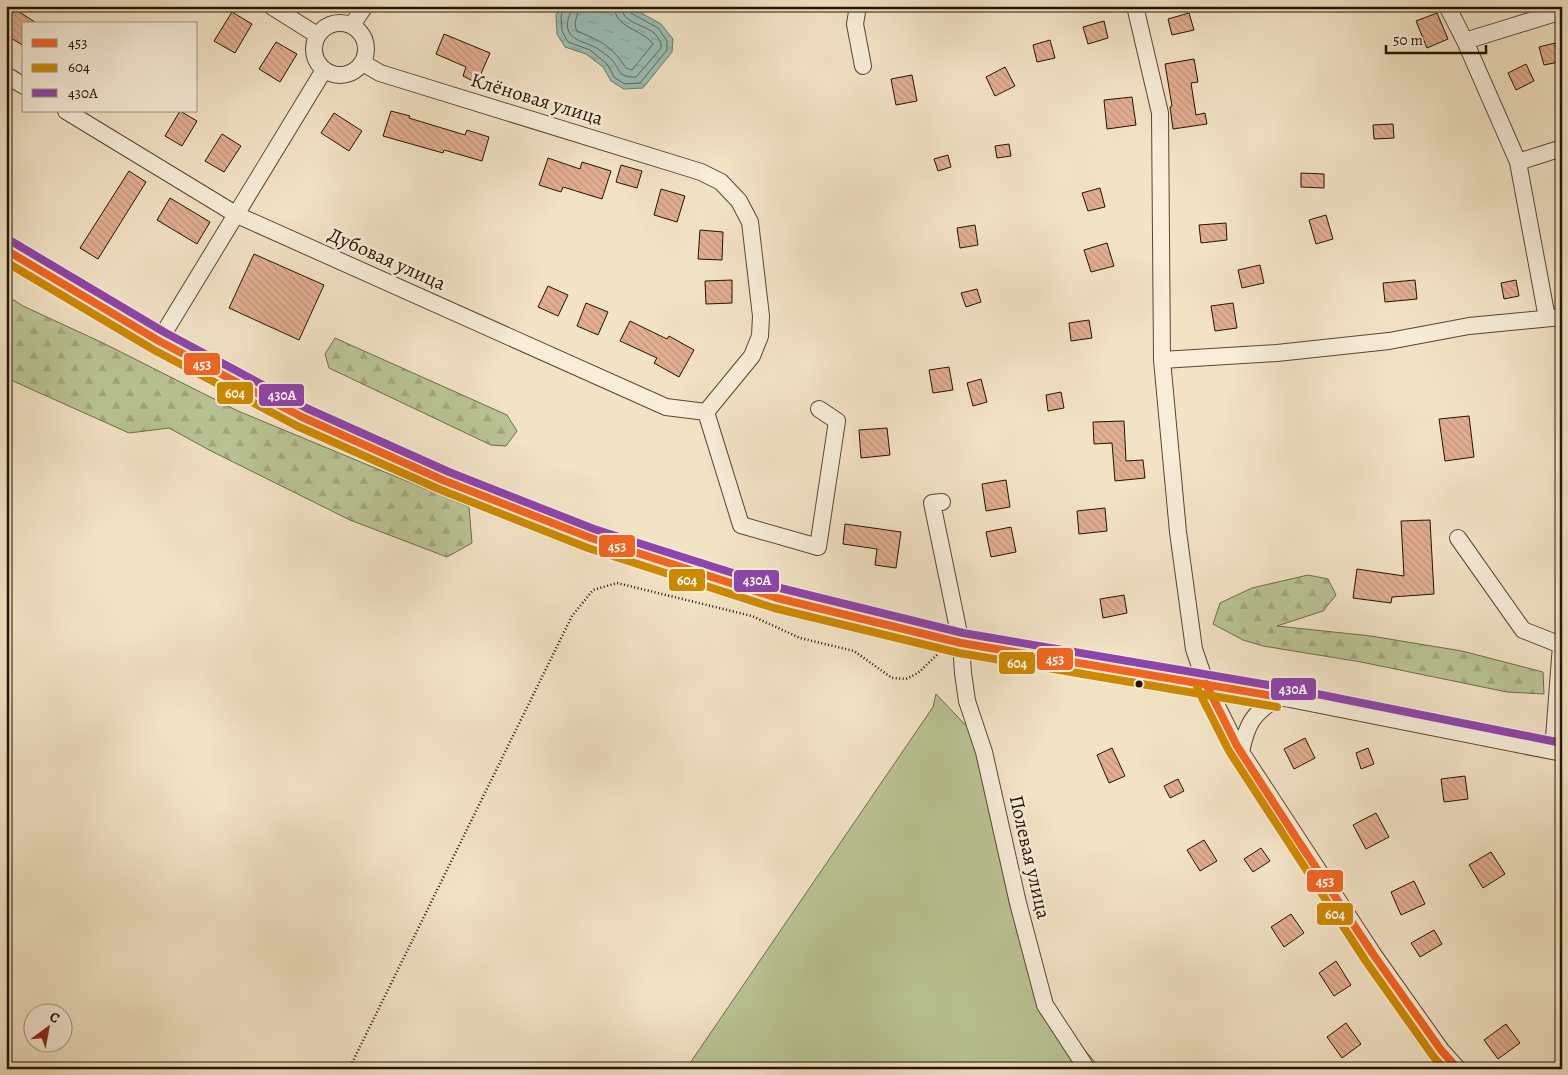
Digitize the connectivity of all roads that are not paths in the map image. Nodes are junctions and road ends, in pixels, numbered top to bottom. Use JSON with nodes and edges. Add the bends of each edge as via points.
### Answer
{"nodes":[{"id":1,"x":271,"y":6,"type":"edge"},
{"id":2,"x":364,"y":6,"type":"edge"},
{"id":3,"x":858,"y":6,"type":"edge"},
{"id":4,"x":1135,"y":6,"type":"edge"},
{"id":5,"x":1446,"y":6,"type":"edge"},
{"id":6,"x":1562,"y":11,"type":"edge"},
{"id":7,"x":352,"y":25,"type":"junction"},
{"id":8,"x":317,"y":35,"type":"junction"},
{"id":9,"x":1465,"y":41,"type":"junction"},
{"id":10,"x":363,"y":63,"type":"junction"},
{"id":11,"x":864,"y":66,"type":"dead end"},
{"id":12,"x":324,"y":70,"type":"junction"},
{"id":13,"x":6,"y":75,"type":"edge"},
{"id":14,"x":22,"y":85,"type":"edge"},
{"id":15,"x":68,"y":112,"type":"edge"},
{"id":16,"x":1562,"y":148,"type":"edge"},
{"id":17,"x":1518,"y":162,"type":"junction"},
{"id":18,"x":237,"y":215,"type":"junction"},
{"id":19,"x":6,"y":250,"type":"edge"},
{"id":20,"x":1554,"y":317,"type":"edge"},
{"id":21,"x":159,"y":341,"type":"junction"},
{"id":22,"x":1162,"y":360,"type":"junction"},
{"id":23,"x":818,"y":409,"type":"dead end"},
{"id":24,"x":706,"y":412,"type":"junction"},
{"id":25,"x":942,"y":502,"type":"dead end"},
{"id":26,"x":1458,"y":538,"type":"dead end"},
{"id":27,"x":957,"y":642,"type":"junction"},
{"id":28,"x":1206,"y":684,"type":"junction"},
{"id":29,"x":1279,"y":697,"type":"junction"},
{"id":30,"x":1241,"y":752,"type":"junction"},
{"id":31,"x":1558,"y":752,"type":"edge"},
{"id":32,"x":1087,"y":1069,"type":"edge"},
{"id":33,"x":1458,"y":1069,"type":"edge"}],
"edges":[{"from":1,"to":8,"type":"street"},
{"from":2,"to":7,"type":"street"},
{"from":3,"to":11,"type":"street","via":[[855,24]]},
{"from":4,"to":22,"type":"street","via":[[1160,113]]},
{"from":5,"to":9,"type":"street"},
{"from":6,"to":9,"type":"street"},
{"from":7,"to":8,"type":"street","via":[[333,23]]},
{"from":7,"to":10,"type":"street","via":[[366,42],[367,53]]},
{"from":8,"to":12,"type":"street","via":[[314,54]]},
{"from":9,"to":17,"type":"street"},
{"from":10,"to":12,"type":"street","via":[[345,75],[334,75]]},
{"from":10,"to":24,"type":"street","name":"Клёновая улица","via":[[380,73],[701,172],[721,182],[739,201],[750,222],[761,316],[760,336],[752,356]]},
{"from":12,"to":18,"type":"street"},
{"from":13,"to":14,"type":"street"},
{"from":15,"to":18,"type":"street","name":"Дубовая улица"},
{"from":16,"to":17,"type":"street"},
{"from":17,"to":20,"type":"street"},
{"from":18,"to":21,"type":"street"},
{"from":18,"to":24,"type":"street","name":"Дубовая улица","via":[[666,407]]},
{"from":19,"to":21,"type":"street"},
{"from":20,"to":22,"type":"street","via":[[1469,326],[1389,341],[1277,353]]},
{"from":21,"to":27,"type":"street","via":[[302,417],[445,481],[591,538],[776,598]]},
{"from":22,"to":28,"type":"street","via":[[1192,640]]},
{"from":23,"to":24,"type":"street","via":[[837,421],[818,548],[741,525]]},
{"from":25,"to":27,"type":"street","name":"Полевая улица","via":[[932,503]]},
{"from":26,"to":31,"type":"street","via":[[1524,630],[1561,645]]},
{"from":27,"to":28,"type":"street"},
{"from":27,"to":32,"type":"street","name":"Полевая улица","via":[[967,701],[984,752],[1045,1005]]},
{"from":28,"to":29,"type":"street"},
{"from":28,"to":30,"type":"street"},
{"from":29,"to":30,"type":"street","via":[[1259,710],[1252,719]]},
{"from":29,"to":31,"type":"street"},
{"from":30,"to":33,"type":"street","via":[[1373,954]]}]}
